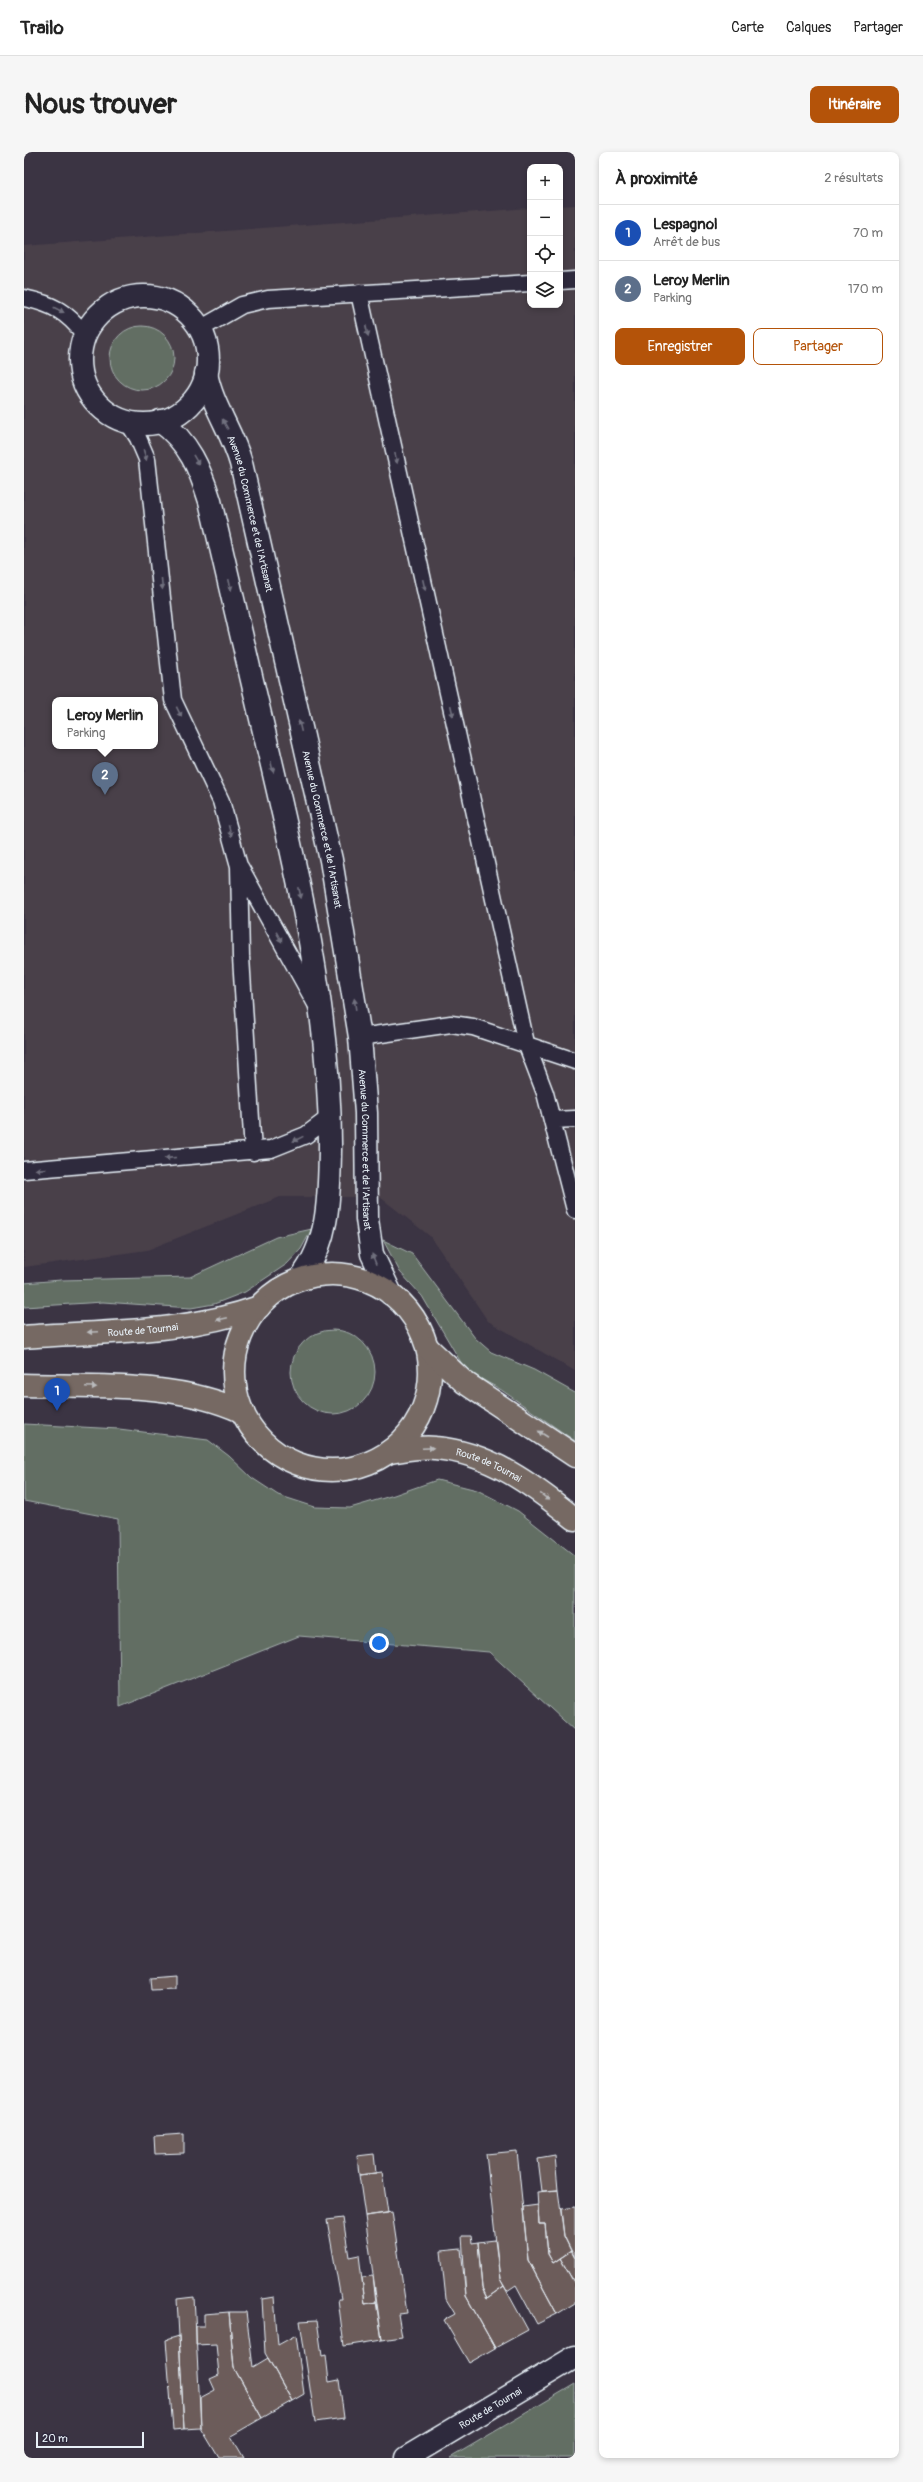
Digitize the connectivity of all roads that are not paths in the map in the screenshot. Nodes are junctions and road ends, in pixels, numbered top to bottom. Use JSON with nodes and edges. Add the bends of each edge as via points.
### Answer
{"nodes":[{"id":1,"x":575,"y":280,"type":"edge"},
{"id":2,"x":563,"y":281,"type":"edge"},
{"id":3,"x":527,"y":283,"type":"edge"},
{"id":4,"x":359,"y":293,"type":"junction"},
{"id":5,"x":24,"y":298,"type":"edge"},
{"id":6,"x":200,"y":329,"type":"junction"},
{"id":7,"x":85,"y":335,"type":"junction"},
{"id":8,"x":206,"y":373,"type":"junction"},
{"id":9,"x":127,"y":421,"type":"junction"},
{"id":10,"x":160,"y":421,"type":"junction"},
{"id":11,"x":239,"y":866,"type":"junction"},
{"id":12,"x":321,"y":1012,"type":"junction"},
{"id":13,"x":360,"y":1037,"type":"junction"},
{"id":14,"x":526,"y":1043,"type":"junction"},
{"id":15,"x":575,"y":1061,"type":"edge"},
{"id":16,"x":330,"y":1117,"type":"junction"},
{"id":17,"x":575,"y":1119,"type":"edge"},
{"id":18,"x":552,"y":1120,"type":"junction"},
{"id":19,"x":253,"y":1152,"type":"junction"},
{"id":20,"x":24,"y":1170,"type":"edge"},
{"id":21,"x":575,"y":1210,"type":"edge"},
{"id":22,"x":300,"y":1279,"type":"junction"},
{"id":23,"x":391,"y":1294,"type":"junction"},
{"id":24,"x":259,"y":1307,"type":"junction"},
{"id":25,"x":24,"y":1337,"type":"edge"},
{"id":26,"x":427,"y":1347,"type":"junction"},
{"id":27,"x":24,"y":1385,"type":"edge"},
{"id":28,"x":243,"y":1412,"type":"junction"},
{"id":29,"x":389,"y":1452,"type":"junction"},
{"id":30,"x":575,"y":1456,"type":"edge"},
{"id":31,"x":575,"y":1519,"type":"edge"},
{"id":32,"x":575,"y":2357,"type":"edge"},
{"id":33,"x":406,"y":2458,"type":"edge"}],
"edges":[{"from":1,"to":2,"type":"lane"},
{"from":3,"to":4,"type":"lane"},
{"from":4,"to":6,"type":"lane","via":[[268,299],[242,305]]},
{"from":4,"to":14,"type":"lane","one_way":true},
{"from":5,"to":7,"type":"lane","one_way":true,"via":[[65,313]]},
{"from":6,"to":7,"type":"street","via":[[172,303],[160,298],[134,296],[110,306],[99,314]]},
{"from":6,"to":8,"type":"street","via":[[207,351]]},
{"from":7,"to":9,"type":"street","via":[[80,358],[84,382],[105,411]]},
{"from":8,"to":10,"type":"street","via":[[203,384],[190,403],[182,411]]},
{"from":13,"to":8,"type":"street","name":"Avenue du Commerce et de l'Artisanat","one_way":true,"via":[[332,860],[241,463],[236,446],[213,400]]},
{"from":9,"to":10,"type":"street","via":[[149,424]]},
{"from":9,"to":11,"type":"lane","one_way":true,"via":[[147,459],[173,700],[221,801]]},
{"from":10,"to":12,"type":"street","one_way":true,"via":[[193,455],[200,468],[210,501],[285,821],[312,949]]},
{"from":11,"to":12,"type":"lane","one_way":true},
{"from":11,"to":19,"type":"lane","via":[[241,957]]},
{"from":12,"to":16,"type":"street"},
{"from":13,"to":14,"type":"lane","via":[[451,1024],[473,1027]]},
{"from":23,"to":13,"type":"street","name":"Avenue du Commerce et de l'Artisanat","one_way":true,"via":[[372,1254],[366,1219],[366,1113]]},
{"from":14,"to":15,"type":"lane"},
{"from":14,"to":18,"type":"lane","via":[[545,1093]]},
{"from":16,"to":19,"type":"lane","one_way":true,"via":[[306,1135],[288,1143]]},
{"from":16,"to":22,"type":"street","via":[[327,1215],[316,1255]]},
{"from":17,"to":18,"type":"lane"},
{"from":18,"to":21,"type":"lane"},
{"from":19,"to":20,"type":"lane","one_way":true},
{"from":22,"to":23,"type":"main road","name":"Route de Tournai","via":[[323,1274],[347,1275],[370,1282]]},
{"from":22,"to":24,"type":"main road","name":"Route de Tournai","via":[[278,1290]]},
{"from":23,"to":26,"type":"main road","name":"Route de Tournai","via":[[409,1312]]},
{"from":24,"to":25,"type":"main road","name":"Route de Tournai","one_way":true,"via":[[188,1326]]},
{"from":24,"to":28,"type":"main road","name":"Route de Tournai","via":[[245,1328],[236,1351],[234,1376]]},
{"from":26,"to":29,"type":"main road","name":"Route de Tournai","via":[[430,1374],[426,1399],[408,1434]]},
{"from":30,"to":26,"type":"main road","name":"Route de Tournai","one_way":true,"via":[[479,1393]]},
{"from":27,"to":28,"type":"main road","one_way":true,"via":[[182,1391],[220,1401]]},
{"from":28,"to":29,"type":"main road","name":"Route de Tournai","via":[[255,1433],[273,1450],[295,1463],[319,1469],[344,1470],[368,1463]]},
{"from":29,"to":31,"type":"main road","name":"Route de Tournai","one_way":true,"via":[[433,1448],[473,1454],[510,1472]]},
{"from":32,"to":33,"type":"street","name":"Route de Tournai"}]}
